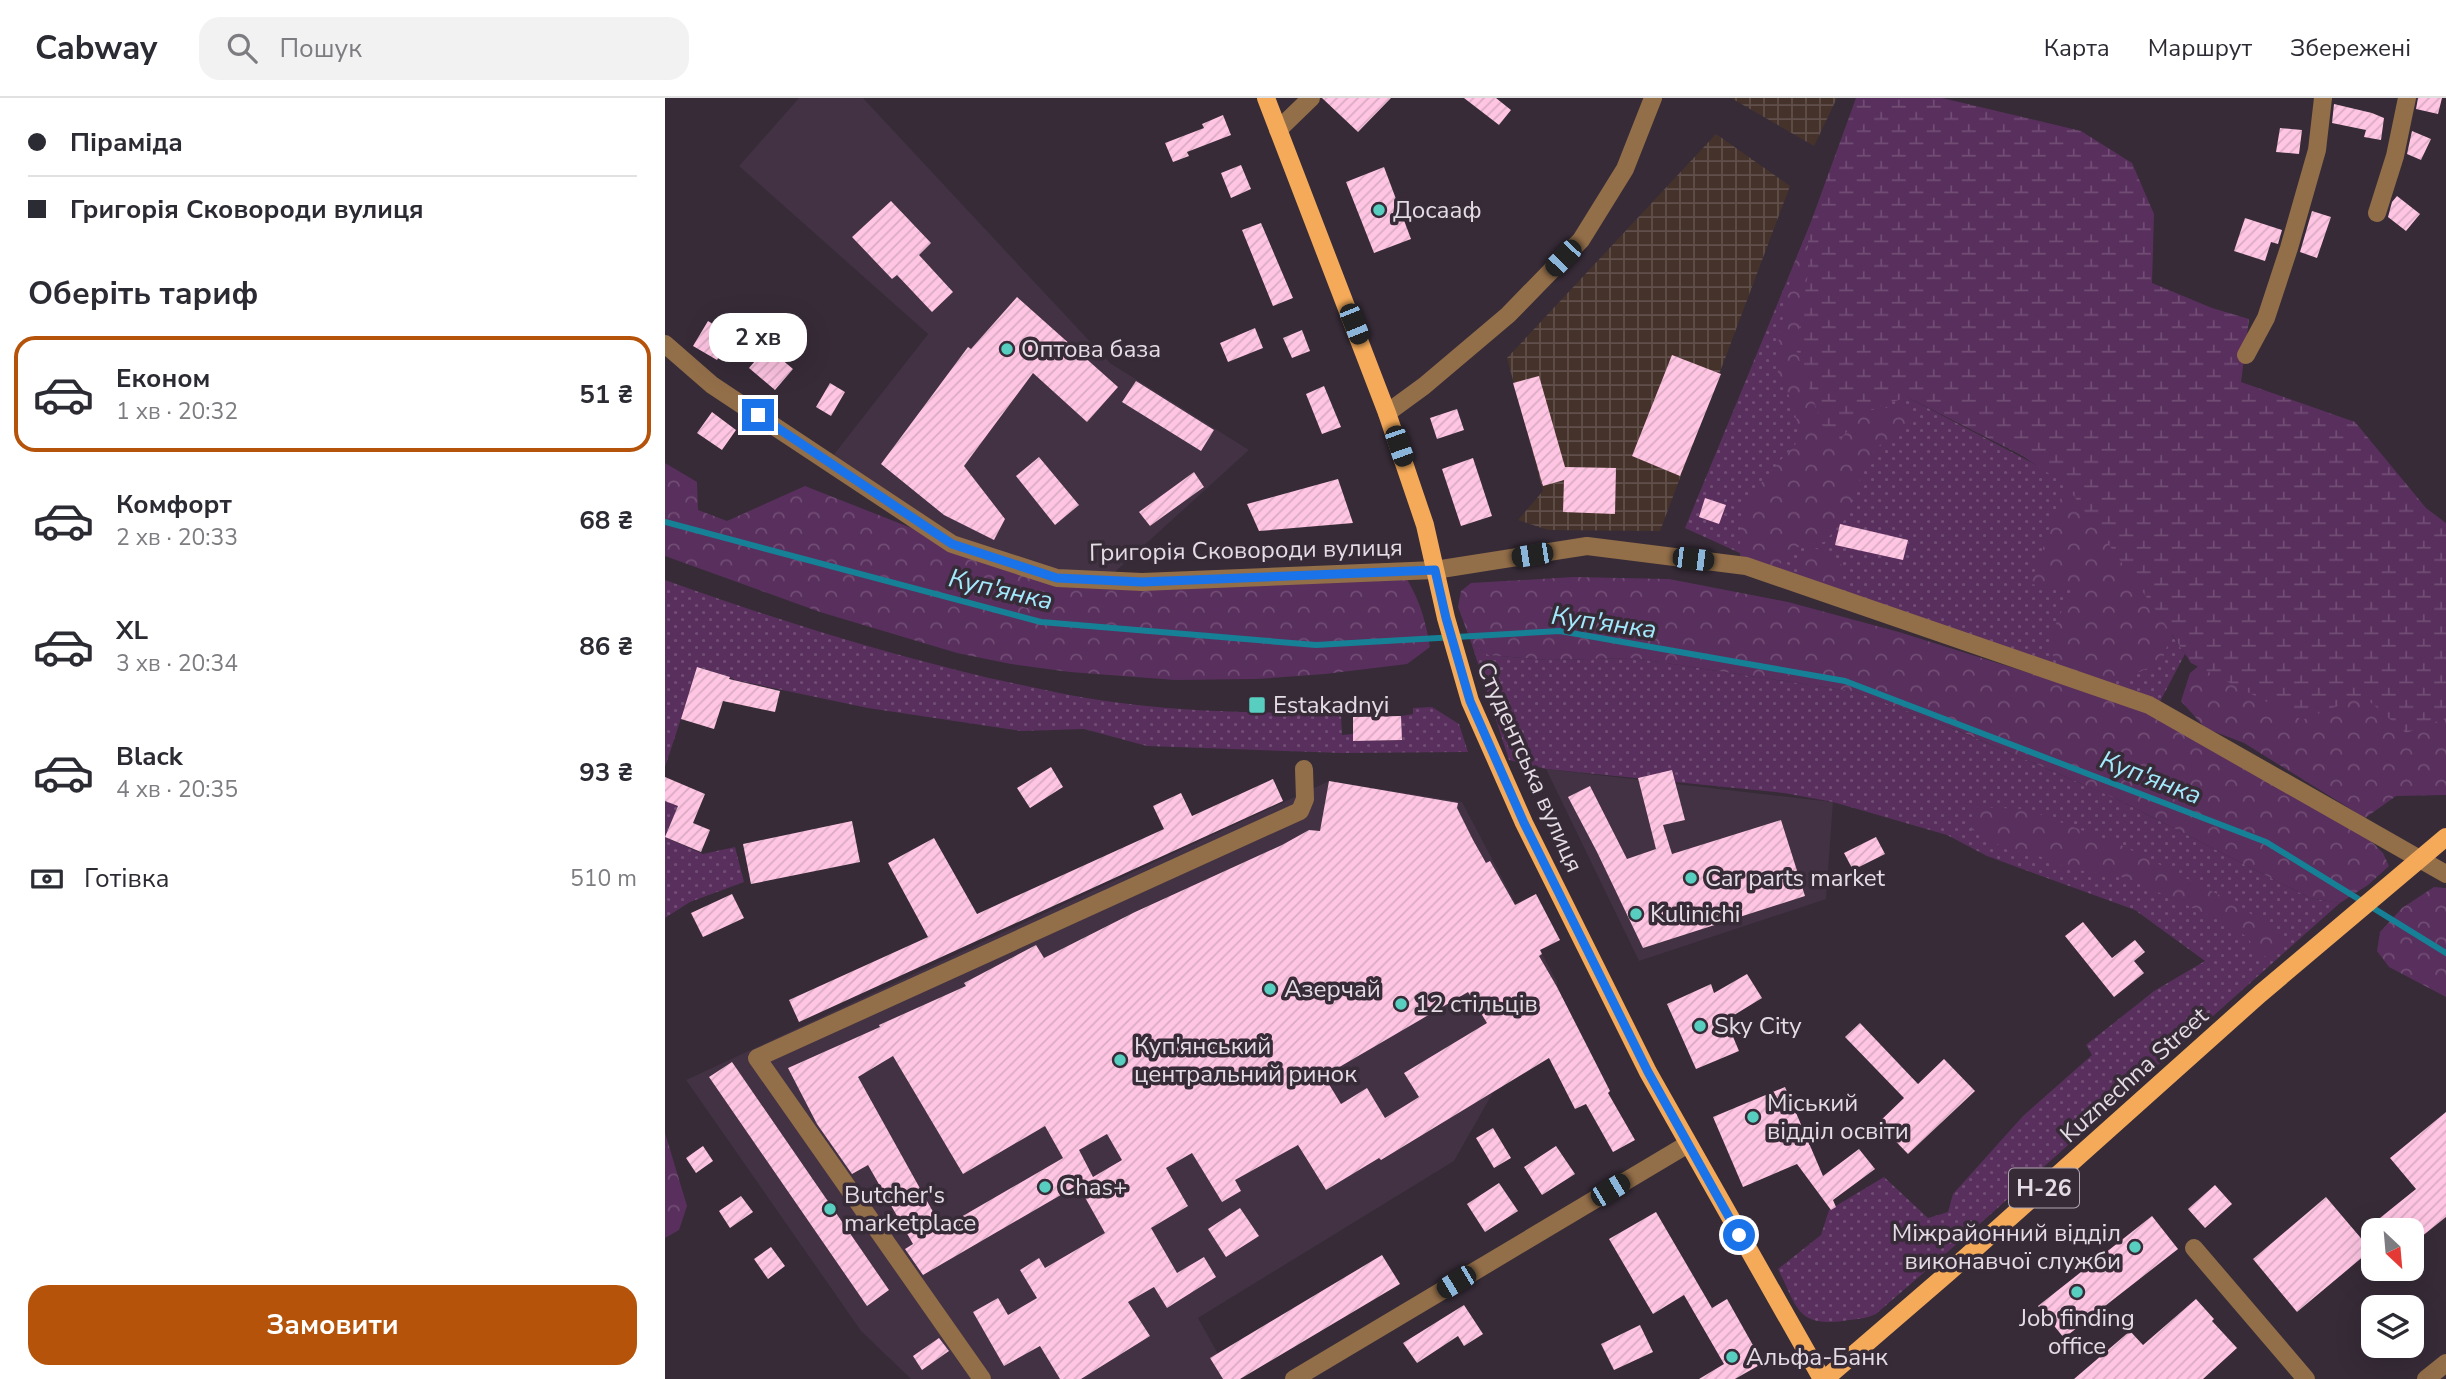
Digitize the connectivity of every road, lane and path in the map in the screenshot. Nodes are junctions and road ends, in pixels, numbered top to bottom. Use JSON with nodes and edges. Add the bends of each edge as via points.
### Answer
{"nodes":[{"id":1,"x":1266,"y":98,"type":"edge"},
{"id":2,"x":1311,"y":98,"type":"edge"},
{"id":3,"x":1654,"y":98,"type":"edge"},
{"id":4,"x":2323,"y":98,"type":"edge"},
{"id":5,"x":2407,"y":98,"type":"edge"},
{"id":6,"x":1278,"y":130,"type":"junction"},
{"id":7,"x":2377,"y":212,"type":"dead end"},
{"id":8,"x":665,"y":344,"type":"edge"},
{"id":9,"x":2246,"y":355,"type":"dead end"},
{"id":10,"x":1387,"y":413,"type":"junction"},
{"id":11,"x":1435,"y":570,"type":"junction"},
{"id":12,"x":1304,"y":769,"type":"dead end"},
{"id":13,"x":2446,"y":837,"type":"edge"},
{"id":14,"x":2445,"y":874,"type":"edge"},
{"id":15,"x":1688,"y":1144,"type":"junction"},
{"id":16,"x":2194,"y":1248,"type":"dead end"},
{"id":17,"x":2446,"y":1363,"type":"edge"},
{"id":18,"x":982,"y":1379,"type":"edge"},
{"id":19,"x":1294,"y":1379,"type":"edge"},
{"id":20,"x":1823,"y":1379,"type":"edge"},
{"id":21,"x":2306,"y":1379,"type":"edge"},
{"id":22,"x":2426,"y":1379,"type":"edge"}],
"edges":[{"from":1,"to":6,"type":"main road","name":"Студентська вулиця"},
{"from":2,"to":6,"type":"street"},
{"from":3,"to":10,"type":"street","via":[[1625,169],[1581,240],[1509,315]]},
{"from":4,"to":9,"type":"street","via":[[2317,150],[2289,247],[2266,318]]},
{"from":5,"to":7,"type":"street"},
{"from":6,"to":10,"type":"main road","name":"Студентська вулиця"},
{"from":8,"to":11,"type":"street","name":"Григорія Сковороди вулиця","via":[[712,385],[952,544],[1057,578],[1142,582]]},
{"from":10,"to":11,"type":"main road","name":"Студентська вулиця","via":[[1425,525]]},
{"from":11,"to":14,"type":"street","name":"Григорія Сковороди вулиця","via":[[1587,546],[1746,566],[2149,705]]},
{"from":11,"to":15,"type":"main road","name":"Студентська вулиця","via":[[1470,701],[1524,823]]},
{"from":12,"to":18,"type":"street","via":[[1305,799],[1300,811],[757,1058]]},
{"from":13,"to":20,"type":"main road","name":"Kuznechna Street","number":"Н-26","via":[[2260,994]]},
{"from":15,"to":19,"type":"street"},
{"from":15,"to":20,"type":"main road","name":"Студентська вулиця"},
{"from":16,"to":21,"type":"street"},
{"from":17,"to":22,"type":"street"}]}
